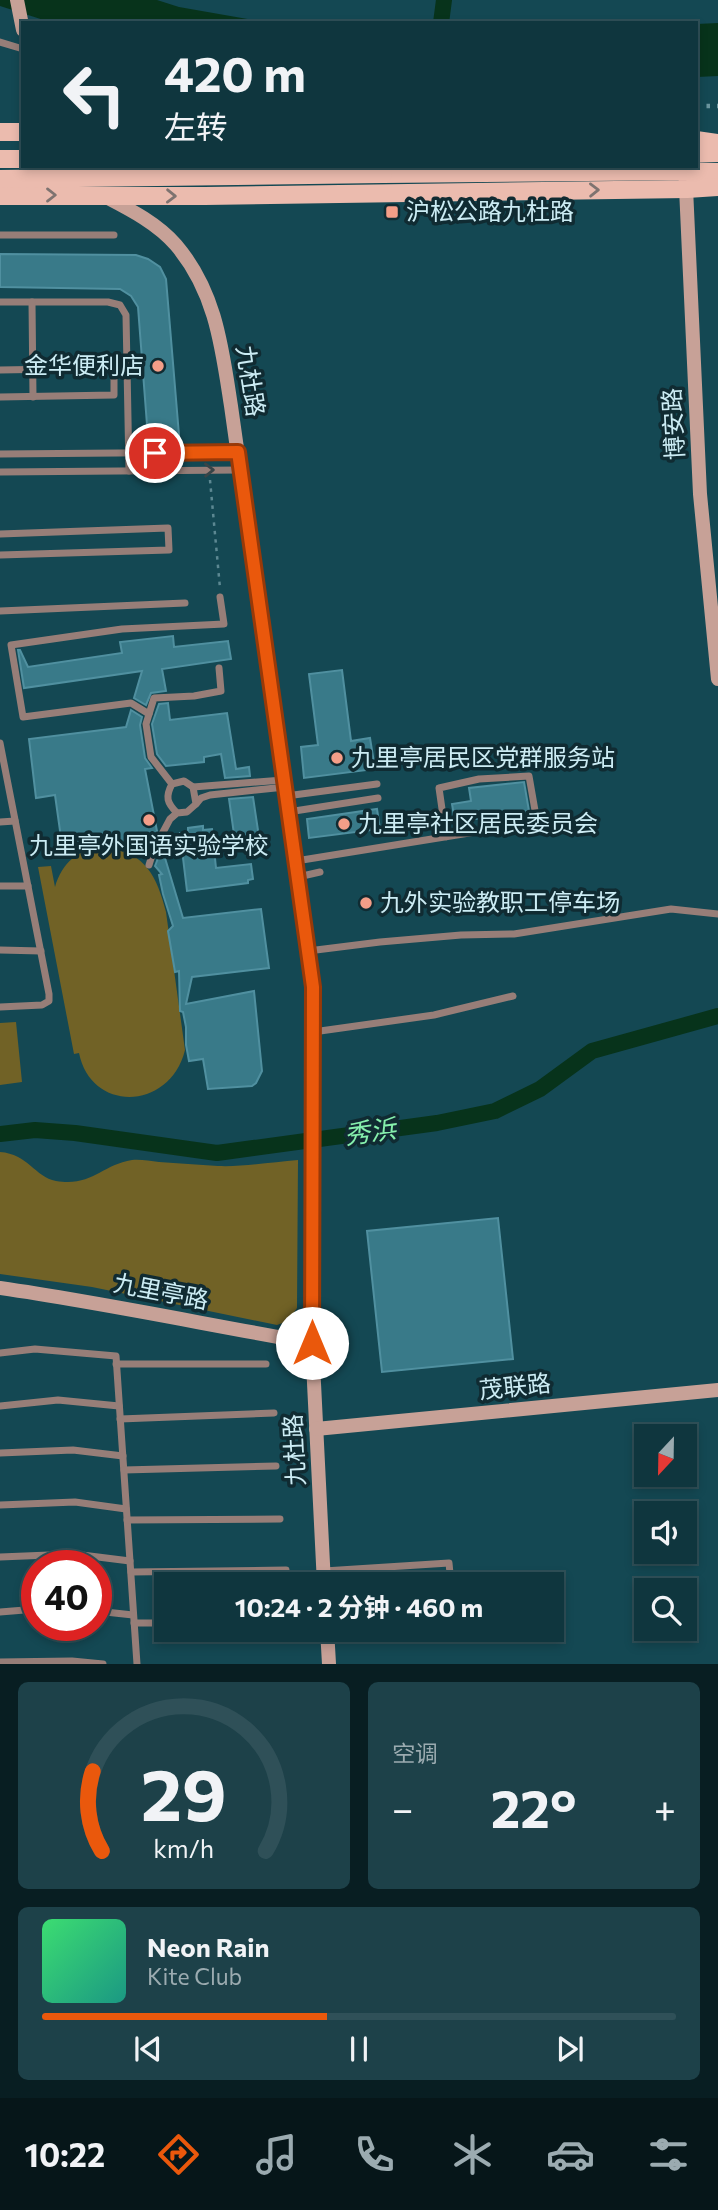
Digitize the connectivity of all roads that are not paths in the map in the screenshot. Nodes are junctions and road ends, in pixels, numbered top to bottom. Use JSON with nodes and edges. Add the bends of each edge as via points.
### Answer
{"nodes":[{"id":1,"x":0,"y":42,"type":"edge"},
{"id":2,"x":21,"y":48,"type":"edge"},
{"id":3,"x":0,"y":132,"type":"edge"},
{"id":4,"x":21,"y":132,"type":"edge"},
{"id":5,"x":698,"y":140,"type":"edge"},
{"id":6,"x":718,"y":143,"type":"edge"},
{"id":7,"x":698,"y":153,"type":"edge"},
{"id":8,"x":718,"y":153,"type":"edge"},
{"id":9,"x":0,"y":159,"type":"edge"},
{"id":10,"x":21,"y":159,"type":"edge"},
{"id":11,"x":73,"y":168,"type":"edge"},
{"id":12,"x":718,"y":172,"type":"edge"},
{"id":13,"x":686,"y":175,"type":"edge"},
{"id":14,"x":0,"y":179,"type":"edge"},
{"id":15,"x":718,"y":187,"type":"edge"},
{"id":16,"x":103,"y":195,"type":"junction"},
{"id":17,"x":0,"y":196,"type":"edge"},
{"id":18,"x":0,"y":235,"type":"edge"},
{"id":19,"x":114,"y":235,"type":"dead end"},
{"id":20,"x":0,"y":302,"type":"edge"},
{"id":21,"x":32,"y":302,"type":"junction"},
{"id":22,"x":33,"y":369,"type":"junction"},
{"id":23,"x":0,"y":370,"type":"edge"},
{"id":24,"x":0,"y":397,"type":"edge"},
{"id":25,"x":33,"y":397,"type":"junction"},
{"id":26,"x":238,"y":452,"type":"junction"},
{"id":27,"x":129,"y":453,"type":"junction"},
{"id":28,"x":0,"y":454,"type":"edge"},
{"id":29,"x":240,"y":470,"type":"junction"},
{"id":30,"x":129,"y":471,"type":"junction"},
{"id":31,"x":0,"y":472,"type":"edge"},
{"id":32,"x":0,"y":534,"type":"edge"},
{"id":33,"x":0,"y":555,"type":"edge"},
{"id":34,"x":220,"y":597,"type":"road end"},
{"id":35,"x":185,"y":603,"type":"dead end"},
{"id":36,"x":0,"y":611,"type":"edge"},
{"id":37,"x":219,"y":668,"type":"dead end"},
{"id":38,"x":718,"y":679,"type":"edge"},
{"id":39,"x":149,"y":714,"type":"junction"},
{"id":40,"x":0,"y":743,"type":"edge"},
{"id":41,"x":2,"y":760,"type":"edge"},
{"id":42,"x":172,"y":784,"type":"junction"},
{"id":43,"x":377,"y":784,"type":"dead end"},
{"id":44,"x":285,"y":787,"type":"junction"},
{"id":45,"x":193,"y":788,"type":"junction"},
{"id":46,"x":378,"y":798,"type":"dead end"},
{"id":47,"x":196,"y":804,"type":"junction"},
{"id":48,"x":288,"y":812,"type":"junction"},
{"id":49,"x":177,"y":813,"type":"junction"},
{"id":50,"x":15,"y":821,"type":"junction"},
{"id":51,"x":0,"y":822,"type":"edge"},
{"id":52,"x":446,"y":837,"type":"junction"},
{"id":53,"x":295,"y":861,"type":"junction"},
{"id":54,"x":149,"y":865,"type":"dead end"},
{"id":55,"x":320,"y":872,"type":"dead end"},
{"id":56,"x":297,"y":877,"type":"junction"},
{"id":57,"x":0,"y":886,"type":"edge"},
{"id":58,"x":28,"y":886,"type":"junction"},
{"id":59,"x":718,"y":914,"type":"edge"},
{"id":60,"x":0,"y":950,"type":"edge"},
{"id":61,"x":41,"y":951,"type":"junction"},
{"id":62,"x":308,"y":951,"type":"junction"},
{"id":63,"x":513,"y":996,"type":"dead end"},
{"id":64,"x":0,"y":1007,"type":"edge"},
{"id":65,"x":313,"y":1032,"type":"junction"},
{"id":66,"x":0,"y":1288,"type":"edge"},
{"id":67,"x":312,"y":1343,"type":"junction"},
{"id":68,"x":0,"y":1353,"type":"edge"},
{"id":69,"x":116,"y":1364,"type":"junction"},
{"id":70,"x":266,"y":1364,"type":"dead end"},
{"id":71,"x":718,"y":1390,"type":"edge"},
{"id":72,"x":0,"y":1406,"type":"edge"},
{"id":73,"x":119,"y":1406,"type":"junction"},
{"id":74,"x":274,"y":1413,"type":"dead end"},
{"id":75,"x":120,"y":1419,"type":"junction"},
{"id":76,"x":316,"y":1429,"type":"junction"},
{"id":77,"x":0,"y":1453,"type":"edge"},
{"id":78,"x":123,"y":1456,"type":"junction"},
{"id":79,"x":276,"y":1466,"type":"dead end"},
{"id":80,"x":124,"y":1470,"type":"junction"},
{"id":81,"x":0,"y":1505,"type":"edge"},
{"id":82,"x":126,"y":1508,"type":"junction"},
{"id":83,"x":280,"y":1519,"type":"dead end"},
{"id":84,"x":127,"y":1520,"type":"junction"},
{"id":85,"x":0,"y":1557,"type":"edge"},
{"id":86,"x":130,"y":1561,"type":"junction"},
{"id":87,"x":286,"y":1570,"type":"dead end"},
{"id":88,"x":131,"y":1572,"type":"junction"},
{"id":89,"x":324,"y":1572,"type":"edge"},
{"id":90,"x":369,"y":1572,"type":"edge"},
{"id":91,"x":450,"y":1572,"type":"edge"},
{"id":92,"x":21,"y":1610,"type":"edge"},
{"id":93,"x":0,"y":1612,"type":"edge"},
{"id":94,"x":112,"y":1614,"type":"edge"},
{"id":95,"x":134,"y":1619,"type":"junction"},
{"id":96,"x":154,"y":1622,"type":"edge"},
{"id":97,"x":328,"y":1642,"type":"edge"},
{"id":98,"x":0,"y":1662,"type":"edge"},
{"id":99,"x":103,"y":1664,"type":"edge"},
{"id":100,"x":137,"y":1664,"type":"edge"},
{"id":101,"x":329,"y":1664,"type":"edge"}],
"edges":[{"from":1,"to":2,"type":"lane"},
{"from":3,"to":4,"type":"main road"},
{"from":5,"to":6,"type":"main road"},
{"from":7,"to":8,"type":"main road"},
{"from":9,"to":10,"type":"main road"},
{"from":11,"to":16,"type":"street","name":"九杜路"},
{"from":12,"to":13,"type":"main road"},
{"from":13,"to":14,"type":"main road","bridge":true},
{"from":13,"to":15,"type":"main road"},
{"from":16,"to":13,"type":"main road","one_way":true,"via":[[205,196]]},
{"from":13,"to":38,"type":"street","name":"博安路","via":[[700,494]]},
{"from":17,"to":16,"type":"main road","one_way":true},
{"from":16,"to":26,"type":"street","name":"九杜路","via":[[140,215],[175,243],[199,278],[219,328]]},
{"from":18,"to":19,"type":"lane"},
{"from":20,"to":21,"type":"lane"},
{"from":21,"to":22,"type":"lane"},
{"from":21,"to":27,"type":"lane","via":[[120,305],[126,315]]},
{"from":22,"to":23,"type":"lane"},
{"from":22,"to":25,"type":"lane"},
{"from":22,"to":25,"type":"lane","via":[[114,368],[114,395]]},
{"from":24,"to":25,"type":"lane"},
{"from":26,"to":27,"type":"lane"},
{"from":26,"to":29,"type":"street","name":"九杜路"},
{"from":27,"to":28,"type":"lane"},
{"from":27,"to":30,"type":"lane"},
{"from":30,"to":29,"type":"lane","one_way":true},
{"from":29,"to":44,"type":"street","name":"九杜路"},
{"from":30,"to":31,"type":"lane"},
{"from":32,"to":33,"type":"lane","via":[[168,528],[169,550]]},
{"from":34,"to":39,"type":"lane","via":[[224,624],[122,629],[11,645],[23,717],[131,703]]},
{"from":35,"to":36,"type":"lane"},
{"from":37,"to":39,"type":"lane","via":[[222,691],[155,698]]},
{"from":39,"to":42,"type":"lane","via":[[146,724],[152,757]]},
{"from":40,"to":41,"type":"lane"},
{"from":41,"to":50,"type":"lane"},
{"from":42,"to":45,"type":"lane","via":[[184,781]]},
{"from":42,"to":49,"type":"lane","via":[[168,804]]},
{"from":43,"to":44,"type":"lane"},
{"from":44,"to":45,"type":"lane"},
{"from":44,"to":47,"type":"lane","via":[[210,795]]},
{"from":44,"to":48,"type":"street","name":"九杜路"},
{"from":45,"to":47,"type":"lane"},
{"from":46,"to":48,"type":"lane"},
{"from":47,"to":49,"type":"lane"},
{"from":48,"to":53,"type":"street","name":"九杜路"},
{"from":49,"to":54,"type":"lane"},
{"from":50,"to":51,"type":"lane"},
{"from":50,"to":58,"type":"lane"},
{"from":52,"to":52,"type":"lane","via":[[537,822],[529,776],[479,779],[439,788]]},
{"from":52,"to":53,"type":"lane"},
{"from":53,"to":56,"type":"street","name":"九杜路"},
{"from":55,"to":56,"type":"lane"},
{"from":56,"to":62,"type":"street","name":"九杜路"},
{"from":57,"to":58,"type":"lane"},
{"from":58,"to":61,"type":"lane"},
{"from":59,"to":62,"type":"lane","via":[[671,909],[514,934]]},
{"from":60,"to":61,"type":"lane"},
{"from":61,"to":64,"type":"lane","via":[[49,1001]]},
{"from":62,"to":65,"type":"street","name":"九杜路"},
{"from":63,"to":65,"type":"lane","via":[[434,1016]]},
{"from":65,"to":67,"type":"street","name":"九杜路"},
{"from":66,"to":67,"type":"street","name":"九里亭路"},
{"from":67,"to":76,"type":"street","name":"九杜路"},
{"from":68,"to":69,"type":"lane","via":[[35,1349],[116,1356]]},
{"from":69,"to":70,"type":"lane"},
{"from":69,"to":73,"type":"lane"},
{"from":71,"to":76,"type":"street","name":"茂联路"},
{"from":72,"to":73,"type":"lane","via":[[58,1399]]},
{"from":73,"to":75,"type":"lane"},
{"from":74,"to":75,"type":"lane"},
{"from":75,"to":78,"type":"lane"},
{"from":76,"to":89,"type":"street","name":"九杜路"},
{"from":77,"to":78,"type":"lane","via":[[73,1450]]},
{"from":78,"to":80,"type":"lane"},
{"from":79,"to":80,"type":"lane"},
{"from":80,"to":82,"type":"lane"},
{"from":81,"to":82,"type":"lane","via":[[75,1502]]},
{"from":82,"to":84,"type":"lane"},
{"from":83,"to":84,"type":"lane"},
{"from":84,"to":86,"type":"lane"},
{"from":85,"to":86,"type":"lane","via":[[74,1554]]},
{"from":86,"to":88,"type":"lane"},
{"from":87,"to":88,"type":"lane"},
{"from":88,"to":95,"type":"lane"},
{"from":90,"to":91,"type":"lane","via":[[449,1563]]},
{"from":92,"to":93,"type":"lane"},
{"from":94,"to":95,"type":"lane"},
{"from":95,"to":96,"type":"lane"},
{"from":95,"to":100,"type":"lane"},
{"from":97,"to":101,"type":"street"},
{"from":98,"to":99,"type":"lane"}]}
